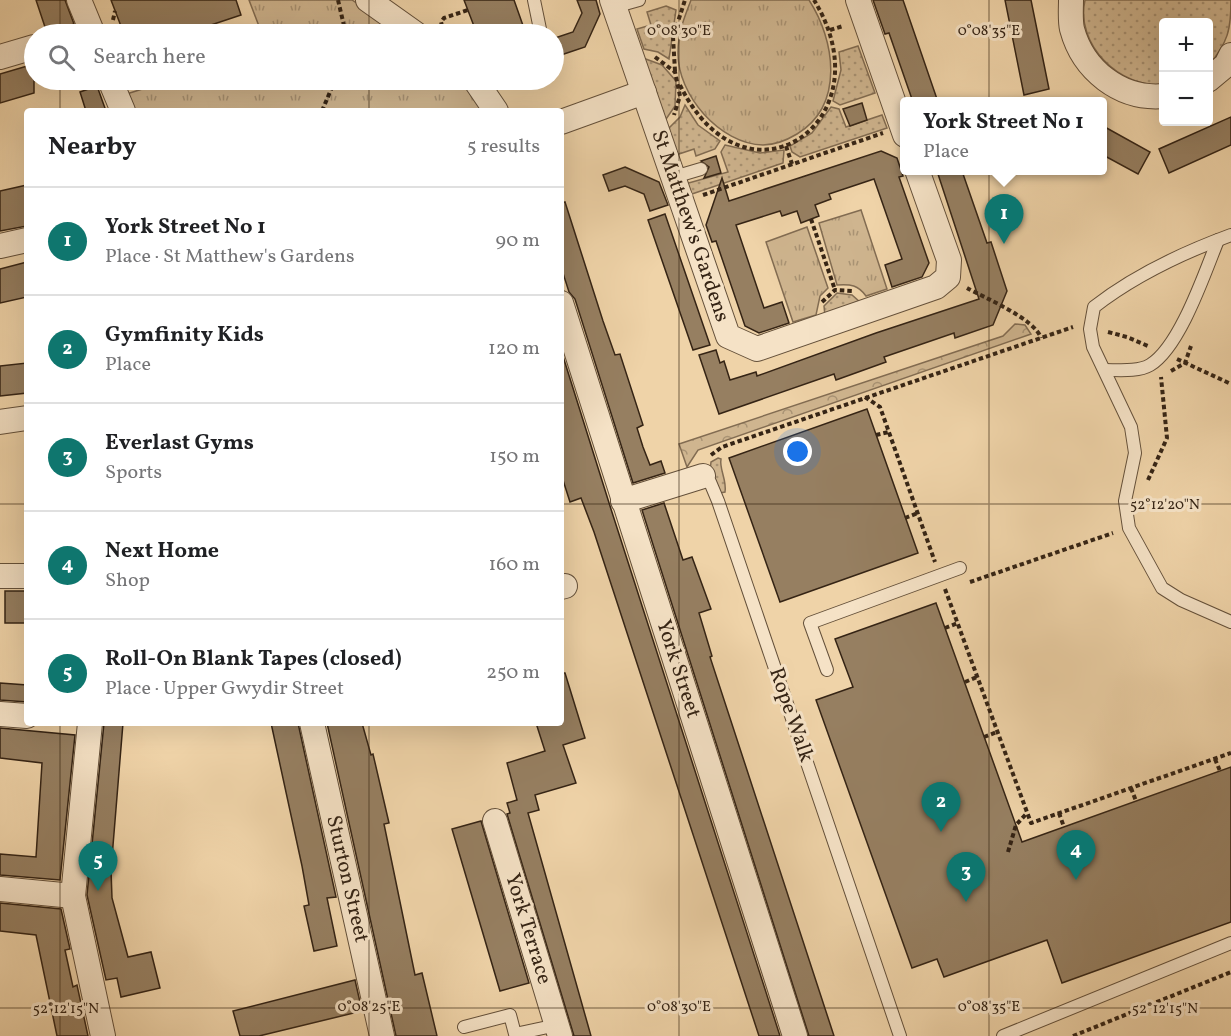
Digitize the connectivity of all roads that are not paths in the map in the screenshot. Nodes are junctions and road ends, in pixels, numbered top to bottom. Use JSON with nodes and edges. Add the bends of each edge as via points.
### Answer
{"nodes":[{"id":1,"x":79,"y":0,"type":"edge"},
{"id":2,"x":368,"y":0,"type":"edge"},
{"id":3,"x":534,"y":0,"type":"edge"},
{"id":4,"x":639,"y":0,"type":"edge"},
{"id":5,"x":858,"y":0,"type":"edge"},
{"id":6,"x":1071,"y":0,"type":"edge"},
{"id":7,"x":613,"y":4,"type":"edge"},
{"id":8,"x":84,"y":24,"type":"edge"},
{"id":9,"x":402,"y":24,"type":"edge"},
{"id":10,"x":539,"y":24,"type":"edge"},
{"id":11,"x":24,"y":50,"type":"edge"},
{"id":12,"x":1231,"y":55,"type":"edge"},
{"id":13,"x":0,"y":57,"type":"edge"},
{"id":14,"x":1213,"y":76,"type":"edge"},
{"id":15,"x":114,"y":90,"type":"edge"},
{"id":16,"x":482,"y":90,"type":"edge"},
{"id":17,"x":644,"y":92,"type":"junction"},
{"id":18,"x":1159,"y":97,"type":"edge"},
{"id":19,"x":122,"y":108,"type":"edge"},
{"id":20,"x":494,"y":108,"type":"edge"},
{"id":21,"x":900,"y":120,"type":"edge"},
{"id":22,"x":564,"y":121,"type":"edge"},
{"id":23,"x":701,"y":169,"type":"dead end"},
{"id":24,"x":918,"y":175,"type":"edge"},
{"id":25,"x":674,"y":177,"type":"junction"},
{"id":26,"x":1231,"y":235,"type":"edge"},
{"id":27,"x":1218,"y":240,"type":"junction"},
{"id":28,"x":24,"y":241,"type":"edge"},
{"id":29,"x":0,"y":246,"type":"edge"},
{"id":30,"x":564,"y":313,"type":"edge"},
{"id":31,"x":1105,"y":370,"type":"junction"},
{"id":32,"x":24,"y":418,"type":"edge"},
{"id":33,"x":0,"y":422,"type":"edge"},
{"id":34,"x":703,"y":476,"type":"joint"},
{"id":35,"x":623,"y":501,"type":"junction"},
{"id":36,"x":960,"y":568,"type":"dead end"},
{"id":37,"x":0,"y":576,"type":"edge"},
{"id":38,"x":24,"y":576,"type":"edge"},
{"id":39,"x":1231,"y":622,"type":"edge"},
{"id":40,"x":827,"y":670,"type":"dead end"},
{"id":41,"x":0,"y":714,"type":"edge"},
{"id":42,"x":24,"y":716,"type":"edge"},
{"id":43,"x":90,"y":726,"type":"edge"},
{"id":44,"x":313,"y":726,"type":"edge"},
{"id":45,"x":495,"y":821,"type":"dead end"},
{"id":46,"x":0,"y":889,"type":"edge"},
{"id":47,"x":73,"y":896,"type":"junction"},
{"id":48,"x":1231,"y":943,"type":"edge"},
{"id":49,"x":464,"y":1027,"type":"dead end"},
{"id":50,"x":558,"y":1031,"type":"edge"},
{"id":51,"x":103,"y":1036,"type":"edge"},
{"id":52,"x":382,"y":1036,"type":"edge"},
{"id":53,"x":795,"y":1036,"type":"edge"},
{"id":54,"x":900,"y":1036,"type":"edge"},
{"id":55,"x":1002,"y":1036,"type":"edge"}],
"edges":[{"from":1,"to":8,"type":"street"},
{"from":2,"to":9,"type":"street"},
{"from":3,"to":10,"type":"lane"},
{"from":4,"to":7,"type":"lane"},
{"from":5,"to":21,"type":"street"},
{"from":6,"to":18,"type":"street","via":[[1072,27],[1081,53],[1099,75],[1122,90]]},
{"from":7,"to":17,"type":"street","name":"St Matthew's Gardens"},
{"from":11,"to":13,"type":"street"},
{"from":12,"to":14,"type":"street"},
{"from":15,"to":19,"type":"street"},
{"from":16,"to":20,"type":"street"},
{"from":17,"to":22,"type":"street"},
{"from":17,"to":25,"type":"street","name":"St Matthew's Gardens"},
{"from":23,"to":25,"type":"lane"},
{"from":24,"to":25,"type":"street","name":"St Matthew's Gardens","via":[[948,260],[948,277],[936,287],[757,349],[728,336]]},
{"from":26,"to":27,"type":"lane"},
{"from":27,"to":31,"type":"lane","via":[[1178,333],[1164,353],[1140,369]]},
{"from":27,"to":31,"type":"lane","via":[[1119,287],[1094,307],[1090,329],[1093,348]]},
{"from":28,"to":29,"type":"street"},
{"from":30,"to":35,"type":"street","name":"York Street"},
{"from":31,"to":39,"type":"lane","via":[[1131,427],[1135,453],[1125,501],[1129,528],[1162,588]]},
{"from":32,"to":33,"type":"street"},
{"from":34,"to":35,"type":"street"},
{"from":34,"to":54,"type":"lane","name":"Rope Walk","via":[[718,501]]},
{"from":35,"to":53,"type":"street","name":"York Street"},
{"from":36,"to":40,"type":"lane","via":[[810,622]]},
{"from":37,"to":38,"type":"street"},
{"from":41,"to":42,"type":"street"},
{"from":43,"to":47,"type":"street"},
{"from":44,"to":52,"type":"street","name":"Sturton Street"},
{"from":45,"to":50,"type":"street","name":"York Terrace"},
{"from":46,"to":47,"type":"street"},
{"from":47,"to":51,"type":"street"},
{"from":48,"to":55,"type":"lane"},
{"from":49,"to":50,"type":"lane","via":[[510,1015],[515,1034]]}]}
